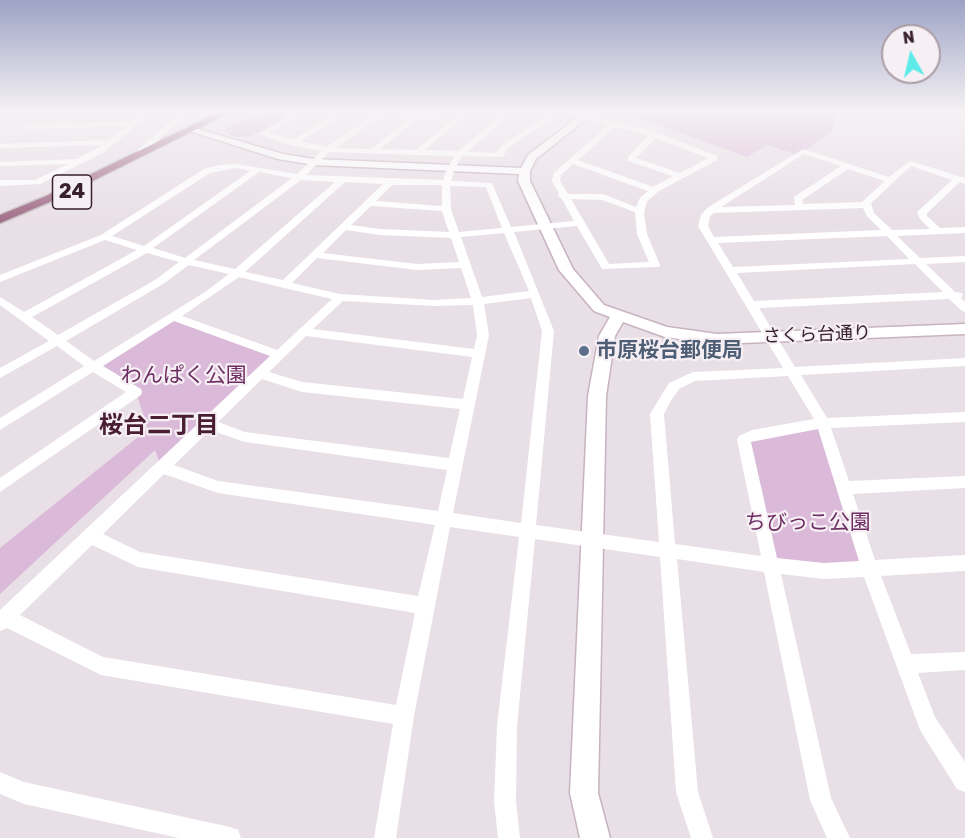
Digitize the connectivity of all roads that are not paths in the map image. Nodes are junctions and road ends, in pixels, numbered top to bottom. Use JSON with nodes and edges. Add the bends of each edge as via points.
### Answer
{"nodes":[{"id":1,"x":101,"y":150,"type":"edge"},
{"id":2,"x":143,"y":150,"type":"edge"},
{"id":3,"x":146,"y":150,"type":"edge"},
{"id":4,"x":259,"y":150,"type":"edge"},
{"id":5,"x":327,"y":150,"type":"edge"},
{"id":6,"x":332,"y":150,"type":"edge"},
{"id":7,"x":420,"y":150,"type":"edge"},
{"id":8,"x":465,"y":150,"type":"edge"},
{"id":9,"x":503,"y":150,"type":"edge"},
{"id":10,"x":541,"y":150,"type":"edge"},
{"id":11,"x":584,"y":150,"type":"edge"},
{"id":12,"x":640,"y":150,"type":"edge"},
{"id":13,"x":693,"y":150,"type":"edge"},
{"id":14,"x":373,"y":151,"type":"joint"},
{"id":15,"x":140,"y":153,"type":"junction"},
{"id":16,"x":417,"y":153,"type":"junction"},
{"id":17,"x":460,"y":154,"type":"junction"},
{"id":18,"x":573,"y":160,"type":"junction"},
{"id":19,"x":80,"y":161,"type":"junction"},
{"id":20,"x":314,"y":162,"type":"junction"},
{"id":21,"x":0,"y":164,"type":"edge"},
{"id":22,"x":847,"y":165,"type":"junction"},
{"id":23,"x":451,"y":168,"type":"junction"},
{"id":24,"x":257,"y":170,"type":"junction"},
{"id":25,"x":525,"y":171,"type":"junction"},
{"id":26,"x":680,"y":176,"type":"junction"},
{"id":27,"x":299,"y":177,"type":"junction"},
{"id":28,"x":342,"y":180,"type":"junction"},
{"id":29,"x":890,"y":180,"type":"junction"},
{"id":30,"x":962,"y":180,"type":"edge"},
{"id":31,"x":390,"y":182,"type":"junction"},
{"id":32,"x":0,"y":183,"type":"edge"},
{"id":33,"x":446,"y":183,"type":"junction"},
{"id":34,"x":654,"y":190,"type":"junction"},
{"id":35,"x":562,"y":196,"type":"junction"},
{"id":36,"x":368,"y":203,"type":"junction"},
{"id":37,"x":867,"y":205,"type":"junction"},
{"id":38,"x":800,"y":207,"type":"junction"},
{"id":39,"x":446,"y":209,"type":"junction"},
{"id":40,"x":710,"y":210,"type":"junction"},
{"id":41,"x":640,"y":211,"type":"junction"},
{"id":42,"x":0,"y":221,"type":"edge"},
{"id":43,"x":578,"y":223,"type":"junction"},
{"id":44,"x":344,"y":226,"type":"junction"},
{"id":45,"x":543,"y":226,"type":"junction"},
{"id":46,"x":965,"y":230,"type":"edge"},
{"id":47,"x":507,"y":231,"type":"junction"},
{"id":48,"x":938,"y":231,"type":"junction"},
{"id":49,"x":890,"y":233,"type":"junction"},
{"id":50,"x":455,"y":235,"type":"junction"},
{"id":51,"x":104,"y":237,"type":"junction"},
{"id":52,"x":710,"y":240,"type":"junction"},
{"id":53,"x":146,"y":249,"type":"junction"},
{"id":54,"x":315,"y":255,"type":"junction"},
{"id":55,"x":965,"y":259,"type":"edge"},
{"id":56,"x":189,"y":262,"type":"junction"},
{"id":57,"x":919,"y":262,"type":"junction"},
{"id":58,"x":466,"y":265,"type":"junction"},
{"id":59,"x":728,"y":270,"type":"junction"},
{"id":60,"x":237,"y":273,"type":"junction"},
{"id":61,"x":0,"y":279,"type":"edge"},
{"id":62,"x":284,"y":285,"type":"junction"},
{"id":63,"x":535,"y":294,"type":"junction"},
{"id":64,"x":953,"y":295,"type":"junction"},
{"id":65,"x":965,"y":295,"type":"edge"},
{"id":66,"x":340,"y":297,"type":"junction"},
{"id":67,"x":0,"y":300,"type":"edge"},
{"id":68,"x":478,"y":301,"type":"junction"},
{"id":69,"x":750,"y":305,"type":"junction"},
{"id":70,"x":965,"y":308,"type":"edge"},
{"id":71,"x":23,"y":317,"type":"junction"},
{"id":72,"x":618,"y":317,"type":"junction"},
{"id":73,"x":172,"y":318,"type":"junction"},
{"id":74,"x":965,"y":329,"type":"edge"},
{"id":75,"x":303,"y":332,"type":"junction"},
{"id":76,"x":770,"y":337,"type":"junction"},
{"id":77,"x":59,"y":340,"type":"junction"},
{"id":78,"x":479,"y":354,"type":"junction"},
{"id":79,"x":279,"y":355,"type":"junction"},
{"id":80,"x":965,"y":362,"type":"edge"},
{"id":81,"x":94,"y":367,"type":"junction"},
{"id":82,"x":791,"y":371,"type":"junction"},
{"id":83,"x":0,"y":374,"type":"edge"},
{"id":84,"x":259,"y":374,"type":"junction"},
{"id":85,"x":468,"y":405,"type":"junction"},
{"id":86,"x":965,"y":417,"type":"edge"},
{"id":87,"x":823,"y":423,"type":"junction"},
{"id":88,"x":207,"y":424,"type":"junction"},
{"id":89,"x":0,"y":425,"type":"edge"},
{"id":90,"x":454,"y":465,"type":"junction"},
{"id":91,"x":161,"y":467,"type":"junction"},
{"id":92,"x":965,"y":482,"type":"edge"},
{"id":93,"x":0,"y":486,"type":"edge"},
{"id":94,"x":846,"y":488,"type":"junction"},
{"id":95,"x":442,"y":517,"type":"junction"},
{"id":96,"x":528,"y":530,"type":"junction"},
{"id":97,"x":90,"y":536,"type":"junction"},
{"id":98,"x":592,"y":540,"type":"junction"},
{"id":99,"x":668,"y":550,"type":"junction"},
{"id":100,"x":965,"y":563,"type":"edge"},
{"id":101,"x":770,"y":565,"type":"junction"},
{"id":102,"x":870,"y":568,"type":"junction"},
{"id":103,"x":425,"y":606,"type":"junction"},
{"id":104,"x":3,"y":619,"type":"edge"},
{"id":105,"x":965,"y":661,"type":"edge"},
{"id":106,"x":906,"y":664,"type":"junction"},
{"id":107,"x":404,"y":716,"type":"junction"},
{"id":108,"x":965,"y":781,"type":"edge"},
{"id":109,"x":0,"y":783,"type":"edge"},
{"id":110,"x":230,"y":838,"type":"edge"},
{"id":111,"x":385,"y":838,"type":"edge"},
{"id":112,"x":509,"y":838,"type":"edge"},
{"id":113,"x":595,"y":838,"type":"edge"},
{"id":114,"x":702,"y":838,"type":"edge"},
{"id":115,"x":839,"y":838,"type":"edge"}],
"edges":[{"from":1,"to":19,"type":"street"},
{"from":2,"to":15,"type":"street"},
{"from":3,"to":15,"type":"main road","number":"24"},
{"from":4,"to":20,"type":"street"},
{"from":5,"to":20,"type":"street"},
{"from":6,"to":14,"type":"street"},
{"from":7,"to":16,"type":"street"},
{"from":8,"to":17,"type":"street"},
{"from":9,"to":17,"type":"street","via":[[500,155]]},
{"from":10,"to":25,"type":"street"},
{"from":11,"to":18,"type":"street"},
{"from":12,"to":26,"type":"street","via":[[631,159]]},
{"from":13,"to":26,"type":"street","via":[[714,158]]},
{"from":14,"to":16,"type":"street"},
{"from":15,"to":42,"type":"main road","number":"24","via":[[55,201]]},
{"from":16,"to":17,"type":"street"},
{"from":17,"to":23,"type":"street"},
{"from":18,"to":34,"type":"street"},
{"from":18,"to":35,"type":"street","via":[[558,174],[556,181]]},
{"from":19,"to":21,"type":"street"},
{"from":19,"to":32,"type":"street","via":[[37,182]]},
{"from":20,"to":23,"type":"street"},
{"from":20,"to":27,"type":"street"},
{"from":22,"to":29,"type":"street"},
{"from":22,"to":38,"type":"street","via":[[797,200]]},
{"from":22,"to":40,"type":"street","via":[[804,151]]},
{"from":23,"to":25,"type":"street"},
{"from":23,"to":33,"type":"street"},
{"from":24,"to":27,"type":"street"},
{"from":24,"to":51,"type":"street","via":[[236,166],[207,171]]},
{"from":24,"to":53,"type":"street"},
{"from":25,"to":45,"type":"street","name":"さくら台通り","via":[[524,181]]},
{"from":26,"to":34,"type":"street"},
{"from":27,"to":28,"type":"street"},
{"from":27,"to":56,"type":"street"},
{"from":28,"to":31,"type":"street"},
{"from":28,"to":60,"type":"street"},
{"from":29,"to":30,"type":"street","via":[[910,164]]},
{"from":29,"to":37,"type":"street","via":[[871,195]]},
{"from":30,"to":48,"type":"street","via":[[922,212]]},
{"from":31,"to":33,"type":"street"},
{"from":31,"to":36,"type":"street"},
{"from":33,"to":39,"type":"street"},
{"from":33,"to":47,"type":"street","via":[[489,185]]},
{"from":34,"to":41,"type":"street","via":[[643,200]]},
{"from":35,"to":41,"type":"street","via":[[603,197]]},
{"from":35,"to":43,"type":"street"},
{"from":36,"to":39,"type":"street"},
{"from":36,"to":44,"type":"street"},
{"from":37,"to":38,"type":"street"},
{"from":37,"to":49,"type":"street","via":[[870,214]]},
{"from":38,"to":40,"type":"street"},
{"from":39,"to":50,"type":"street"},
{"from":40,"to":52,"type":"street","via":[[703,226]]},
{"from":41,"to":43,"type":"street","via":[[642,234],[655,265],[606,267]]},
{"from":43,"to":45,"type":"street"},
{"from":44,"to":50,"type":"street","via":[[380,232]]},
{"from":44,"to":54,"type":"street"},
{"from":45,"to":47,"type":"street"},
{"from":45,"to":72,"type":"street","name":"さくら台通り","via":[[580,289],[599,308]]},
{"from":46,"to":48,"type":"street"},
{"from":47,"to":50,"type":"street"},
{"from":47,"to":63,"type":"street"},
{"from":48,"to":49,"type":"street"},
{"from":49,"to":52,"type":"street"},
{"from":49,"to":57,"type":"street"},
{"from":50,"to":58,"type":"street"},
{"from":51,"to":53,"type":"street"},
{"from":51,"to":61,"type":"street"},
{"from":52,"to":59,"type":"street"},
{"from":53,"to":56,"type":"street"},
{"from":53,"to":71,"type":"street"},
{"from":54,"to":58,"type":"street","via":[[417,267]]},
{"from":54,"to":62,"type":"street"},
{"from":55,"to":57,"type":"street"},
{"from":56,"to":60,"type":"street"},
{"from":56,"to":77,"type":"street"},
{"from":57,"to":59,"type":"street"},
{"from":57,"to":64,"type":"street"},
{"from":58,"to":68,"type":"street"},
{"from":59,"to":69,"type":"street"},
{"from":60,"to":62,"type":"street"},
{"from":60,"to":73,"type":"street"},
{"from":62,"to":66,"type":"street"},
{"from":63,"to":68,"type":"street"},
{"from":63,"to":96,"type":"street","via":[[548,331]]},
{"from":64,"to":65,"type":"street"},
{"from":64,"to":69,"type":"street"},
{"from":64,"to":70,"type":"street"},
{"from":66,"to":68,"type":"street","via":[[434,303]]},
{"from":66,"to":75,"type":"street"},
{"from":67,"to":71,"type":"street"},
{"from":68,"to":78,"type":"street","via":[[483,335]]},
{"from":69,"to":76,"type":"street"},
{"from":71,"to":77,"type":"street"},
{"from":72,"to":76,"type":"street","name":"さくら台通り","via":[[664,332],[717,339]]},
{"from":72,"to":98,"type":"street","via":[[607,336],[597,396]]},
{"from":73,"to":79,"type":"street"},
{"from":73,"to":81,"type":"street"},
{"from":74,"to":76,"type":"street","name":"さくら台通り"},
{"from":75,"to":78,"type":"street"},
{"from":75,"to":79,"type":"street"},
{"from":76,"to":82,"type":"street"},
{"from":77,"to":81,"type":"street"},
{"from":77,"to":83,"type":"street"},
{"from":78,"to":85,"type":"street"},
{"from":79,"to":84,"type":"street"},
{"from":80,"to":82,"type":"street"},
{"from":81,"to":89,"type":"street"},
{"from":81,"to":93,"type":"street","via":[[136,392]]},
{"from":82,"to":87,"type":"street"},
{"from":82,"to":99,"type":"street","via":[[693,377],[674,386],[665,399],[657,414]]},
{"from":84,"to":85,"type":"street","via":[[302,387]]},
{"from":84,"to":88,"type":"street"},
{"from":85,"to":90,"type":"street"},
{"from":86,"to":87,"type":"street"},
{"from":87,"to":94,"type":"street"},
{"from":87,"to":101,"type":"street","via":[[752,435],[744,440]]},
{"from":88,"to":90,"type":"street","via":[[245,437]]},
{"from":88,"to":91,"type":"street"},
{"from":90,"to":95,"type":"street"},
{"from":91,"to":95,"type":"street","via":[[218,487]]},
{"from":91,"to":97,"type":"street"},
{"from":92,"to":94,"type":"street"},
{"from":94,"to":102,"type":"street"},
{"from":95,"to":96,"type":"street"},
{"from":95,"to":103,"type":"street"},
{"from":96,"to":98,"type":"street"},
{"from":96,"to":112,"type":"street","via":[[507,726],[505,801]]},
{"from":97,"to":103,"type":"street","via":[[138,559]]},
{"from":97,"to":104,"type":"street"},
{"from":98,"to":99,"type":"street"},
{"from":98,"to":113,"type":"street","via":[[584,793]]},
{"from":99,"to":101,"type":"street"},
{"from":99,"to":114,"type":"street","via":[[687,792]]},
{"from":100,"to":102,"type":"street"},
{"from":101,"to":102,"type":"street","via":[[824,571]]},
{"from":101,"to":115,"type":"street","via":[[821,800]]},
{"from":102,"to":106,"type":"street"},
{"from":103,"to":107,"type":"street"},
{"from":104,"to":107,"type":"street","via":[[101,666]]},
{"from":105,"to":106,"type":"street"},
{"from":106,"to":108,"type":"street","via":[[927,723]]},
{"from":107,"to":111,"type":"street"},
{"from":109,"to":110,"type":"street","via":[[24,793]]}]}
